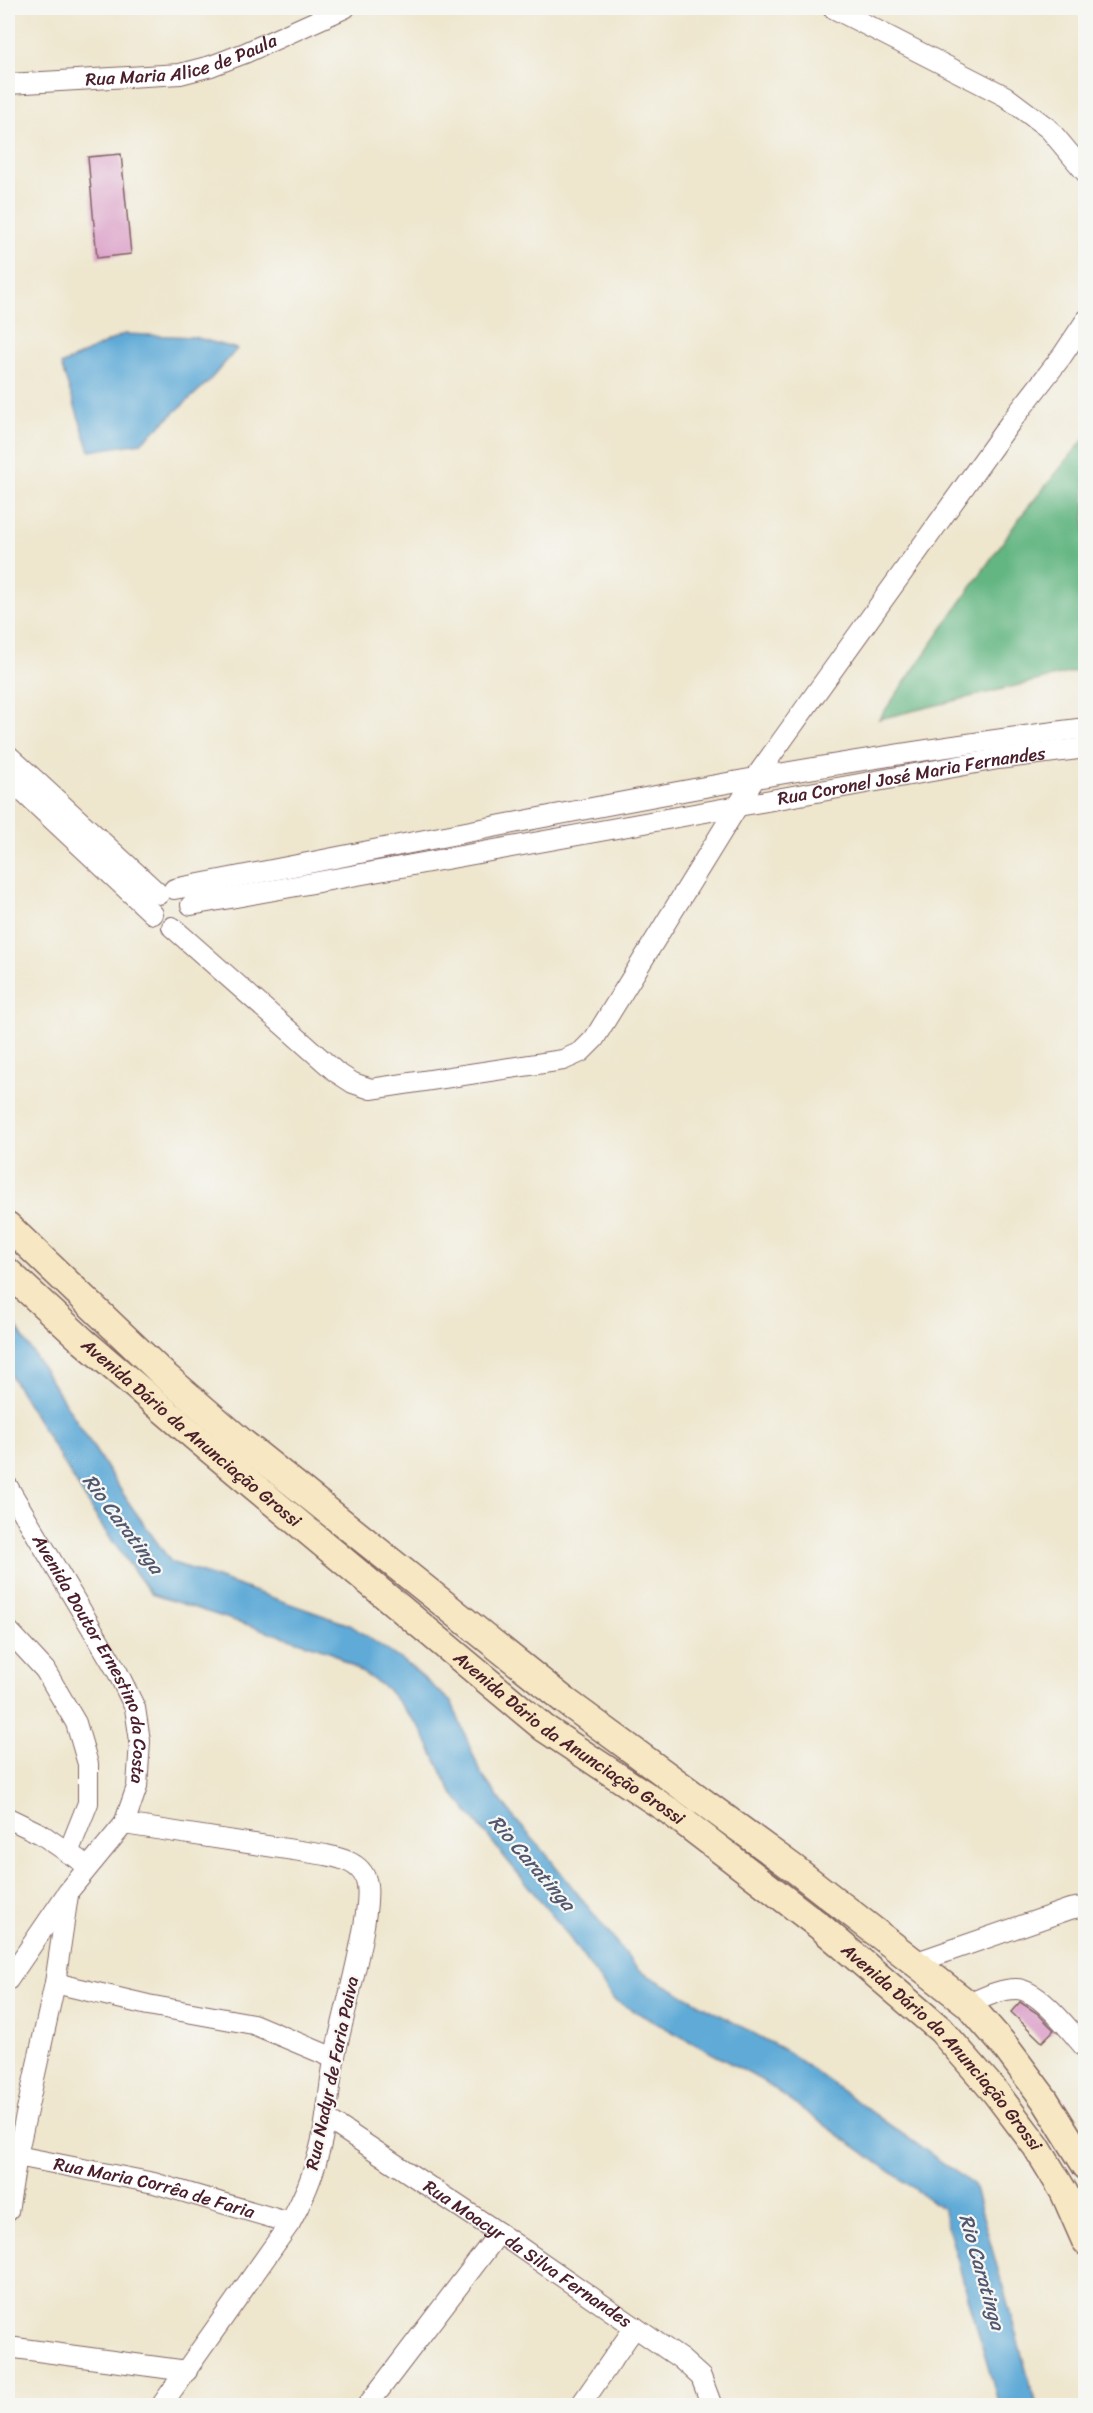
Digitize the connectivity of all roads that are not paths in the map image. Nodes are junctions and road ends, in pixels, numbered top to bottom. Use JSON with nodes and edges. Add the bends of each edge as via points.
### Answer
{"nodes":[{"id":1,"x":345,"y":8,"type":"edge"},
{"id":2,"x":833,"y":8,"type":"edge"},
{"id":3,"x":8,"y":84,"type":"edge"},
{"id":4,"x":1086,"y":173,"type":"edge"},
{"id":5,"x":1086,"y":320,"type":"edge"},
{"id":6,"x":1086,"y":728,"type":"edge"},
{"id":7,"x":1086,"y":748,"type":"edge"},
{"id":8,"x":8,"y":755,"type":"edge"},
{"id":9,"x":788,"y":772,"type":"junction"},
{"id":10,"x":8,"y":778,"type":"edge"},
{"id":11,"x":754,"y":778,"type":"junction"},
{"id":12,"x":782,"y":799,"type":"junction"},
{"id":13,"x":739,"y":806,"type":"junction"},
{"id":14,"x":167,"y":891,"type":"junction"},
{"id":15,"x":191,"y":905,"type":"junction"},
{"id":16,"x":153,"y":914,"type":"junction"},
{"id":17,"x":172,"y":927,"type":"junction"},
{"id":18,"x":8,"y":1226,"type":"edge"},
{"id":19,"x":8,"y":1272,"type":"edge"},
{"id":20,"x":8,"y":1487,"type":"edge"},
{"id":21,"x":8,"y":1630,"type":"edge"},
{"id":22,"x":564,"y":1700,"type":"junction"},
{"id":23,"x":544,"y":1728,"type":"junction"},
{"id":24,"x":8,"y":1818,"type":"edge"},
{"id":25,"x":124,"y":1824,"type":"junction"},
{"id":26,"x":68,"y":1852,"type":"junction"},
{"id":27,"x":89,"y":1866,"type":"junction"},
{"id":28,"x":68,"y":1892,"type":"junction"},
{"id":29,"x":1086,"y":1906,"type":"edge"},
{"id":30,"x":917,"y":1962,"type":"junction"},
{"id":31,"x":8,"y":1980,"type":"edge"},
{"id":32,"x":55,"y":1983,"type":"junction"},
{"id":33,"x":968,"y":2004,"type":"junction"},
{"id":34,"x":1086,"y":2049,"type":"edge"},
{"id":35,"x":334,"y":2058,"type":"junction"},
{"id":36,"x":326,"y":2118,"type":"junction"},
{"id":37,"x":17,"y":2156,"type":"junction"},
{"id":38,"x":1086,"y":2166,"type":"edge"},
{"id":39,"x":8,"y":2211,"type":"edge"},
{"id":40,"x":290,"y":2223,"type":"junction"},
{"id":41,"x":499,"y":2233,"type":"junction"},
{"id":42,"x":1086,"y":2242,"type":"edge"},
{"id":43,"x":635,"y":2327,"type":"junction"},
{"id":44,"x":8,"y":2347,"type":"edge"},
{"id":45,"x":187,"y":2371,"type":"junction"},
{"id":46,"x":161,"y":2406,"type":"edge"},
{"id":47,"x":367,"y":2406,"type":"edge"},
{"id":48,"x":580,"y":2406,"type":"edge"},
{"id":49,"x":712,"y":2406,"type":"edge"}],
"edges":[{"from":1,"to":3,"type":"street","name":"Rua Maria Alice de Paula","via":[[245,53],[180,74]]},
{"from":2,"to":4,"type":"street","via":[[1005,96],[1049,129]]},
{"from":5,"to":11,"type":"street"},
{"from":6,"to":9,"type":"street"},
{"from":7,"to":12,"type":"street","name":"Rua Coronel José Maria Fernandes","via":[[998,759]]},
{"from":8,"to":14,"type":"street"},
{"from":9,"to":11,"type":"street"},
{"from":9,"to":12,"type":"street","via":[[794,779]]},
{"from":10,"to":16,"type":"street"},
{"from":11,"to":13,"type":"street"},
{"from":11,"to":14,"type":"street"},
{"from":12,"to":13,"type":"street","name":"Rua Coronel José Maria Fernandes"},
{"from":13,"to":15,"type":"street","name":"Rua Coronel José Maria Fernandes"},
{"from":13,"to":17,"type":"street","via":[[594,1039],[581,1052],[563,1060],[370,1089],[336,1072]]},
{"from":14,"to":15,"type":"street","via":[[185,894]]},
{"from":14,"to":16,"type":"street","via":[[154,901]]},
{"from":15,"to":17,"type":"street","via":[[184,923]]},
{"from":16,"to":17,"type":"street","via":[[160,924]]},
{"from":18,"to":22,"type":"main road","name":"Avenida Dário da Anunciação Grossi","via":[[163,1374],[243,1443]]},
{"from":19,"to":23,"type":"main road","name":"Avenida Dário da Anunciação Grossi","via":[[195,1437]]},
{"from":20,"to":25,"type":"street","name":"Avenida Doutor Ernestino da Costa","via":[[135,1708],[140,1740],[137,1787]]},
{"from":21,"to":26,"type":"street","via":[[45,1670],[76,1723],[88,1764],[88,1803]]},
{"from":22,"to":23,"type":"main road"},
{"from":22,"to":30,"type":"main road","name":"Avenida Dário da Anunciação Grossi"},
{"from":23,"to":42,"type":"main road","name":"Avenida Dário da Anunciação Grossi","via":[[671,1812],[822,1928],[941,2030],[1036,2146],[1064,2192]]},
{"from":24,"to":26,"type":"street"},
{"from":25,"to":27,"type":"street","name":"Avenida Doutor Ernestino da Costa"},
{"from":25,"to":35,"type":"street","name":"Rua Nadyr de Faria Paiva","via":[[343,1859],[356,1866],[367,1881],[366,1913]]},
{"from":26,"to":27,"type":"street"},
{"from":27,"to":28,"type":"street","name":"Avenida Doutor Ernestino da Costa"},
{"from":28,"to":31,"type":"street","name":"Avenida Doutor Ernestino da Costa"},
{"from":28,"to":32,"type":"street"},
{"from":29,"to":30,"type":"street"},
{"from":30,"to":33,"type":"main road","name":"Avenida Dário da Anunciação Grossi"},
{"from":32,"to":35,"type":"street","via":[[253,2024]]},
{"from":32,"to":37,"type":"street"},
{"from":33,"to":34,"type":"street","via":[[1018,1988],[1043,2002]]},
{"from":33,"to":38,"type":"main road","name":"Avenida Dário da Anunciação Grossi","via":[[1038,2091]]},
{"from":35,"to":36,"type":"street","name":"Rua Nadyr de Faria Paiva"},
{"from":36,"to":40,"type":"street","name":"Rua Nadyr de Faria Paiva","via":[[305,2195]]},
{"from":36,"to":41,"type":"street","name":"Rua Moacyr da Silva Fernandes"},
{"from":37,"to":39,"type":"street"},
{"from":37,"to":40,"type":"street","name":"Rua Maria Corrêa de Faria","via":[[154,2183]]},
{"from":40,"to":45,"type":"street","name":"Rua Nadyr de Faria Paiva"},
{"from":41,"to":43,"type":"street","name":"Rua Moacyr da Silva Fernandes"},
{"from":41,"to":47,"type":"street"},
{"from":43,"to":48,"type":"street"},
{"from":43,"to":49,"type":"street","name":"Rua Moacyr da Silva Fernandes","via":[[701,2376]]},
{"from":44,"to":45,"type":"street"},
{"from":45,"to":46,"type":"street","name":"Rua Nadyr de Faria Paiva"}]}
